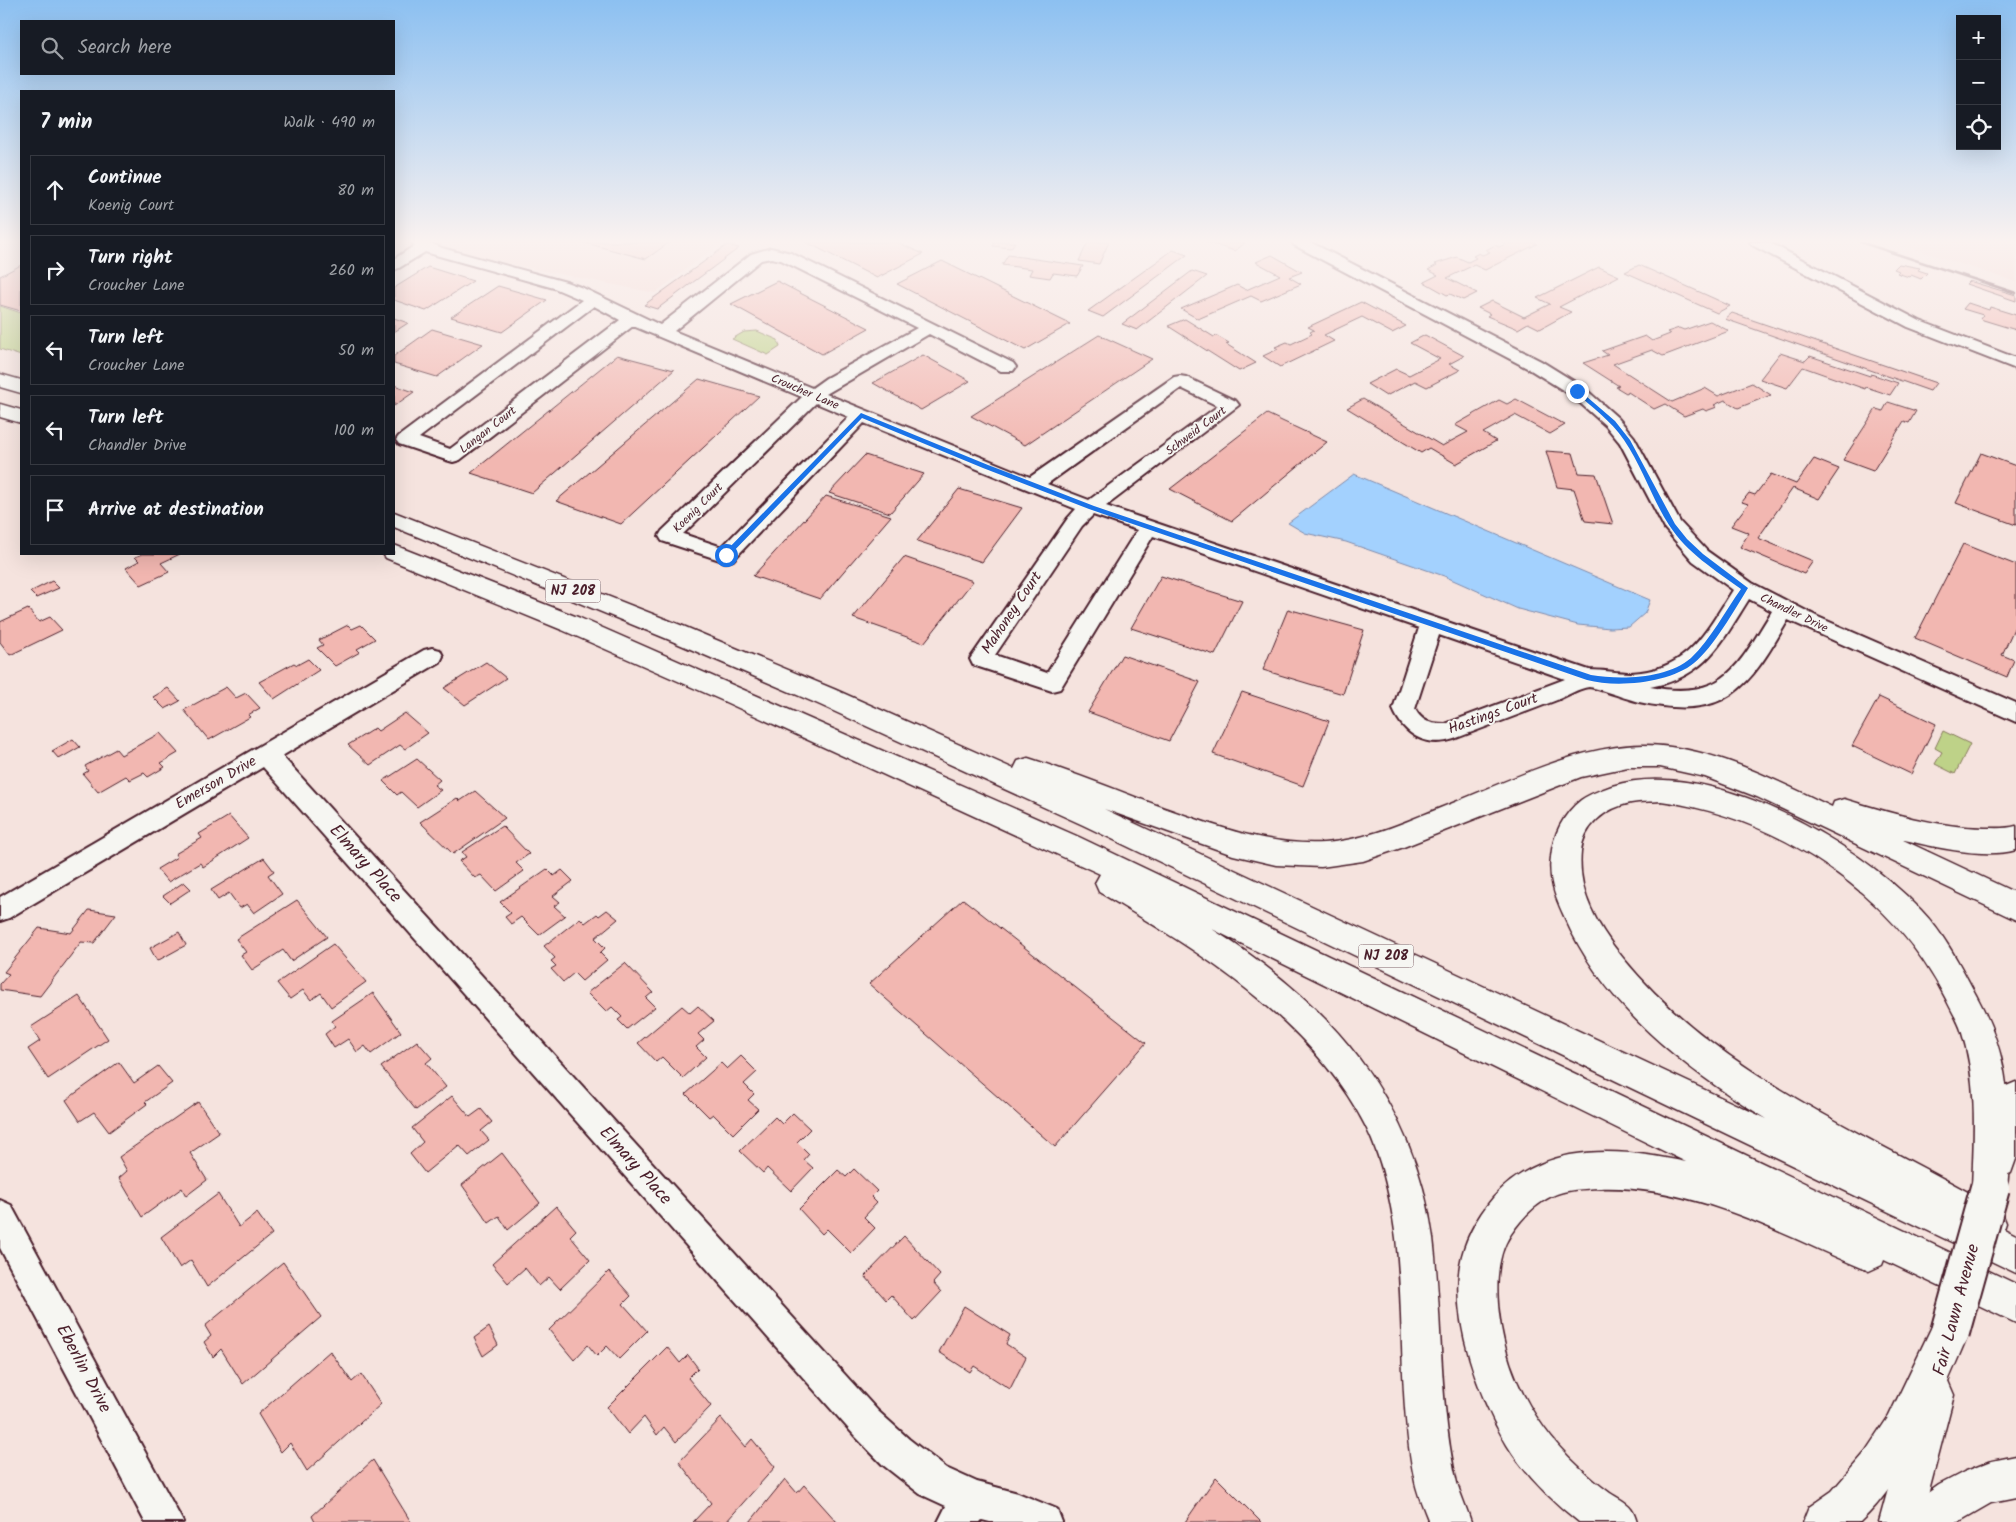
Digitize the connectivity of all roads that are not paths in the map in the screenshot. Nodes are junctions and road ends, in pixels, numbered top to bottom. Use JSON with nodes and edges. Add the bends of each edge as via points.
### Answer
{"nodes":[{"id":1,"x":575,"y":313,"type":"edge"},
{"id":2,"x":620,"y":313,"type":"edge"},
{"id":3,"x":686,"y":313,"type":"edge"},
{"id":4,"x":898,"y":313,"type":"edge"},
{"id":5,"x":1435,"y":313,"type":"edge"},
{"id":6,"x":1893,"y":313,"type":"edge"},
{"id":7,"x":631,"y":319,"type":"junction"},
{"id":8,"x":928,"y":328,"type":"junction"},
{"id":9,"x":662,"y":332,"type":"junction"},
{"id":10,"x":2016,"y":364,"type":"edge"},
{"id":11,"x":1006,"y":367,"type":"dead end"},
{"id":12,"x":0,"y":380,"type":"edge"},
{"id":13,"x":20,"y":387,"type":"edge"},
{"id":14,"x":814,"y":395,"type":"junction"},
{"id":15,"x":0,"y":410,"type":"edge"},
{"id":16,"x":861,"y":415,"type":"junction"},
{"id":17,"x":20,"y":417,"type":"edge"},
{"id":18,"x":1032,"y":485,"type":"junction"},
{"id":19,"x":1092,"y":508,"type":"junction"},
{"id":20,"x":395,"y":519,"type":"edge"},
{"id":21,"x":1149,"y":527,"type":"junction"},
{"id":22,"x":395,"y":553,"type":"edge"},
{"id":23,"x":1745,"y":588,"type":"junction"},
{"id":24,"x":1783,"y":610,"type":"junction"},
{"id":25,"x":1431,"y":625,"type":"junction"},
{"id":26,"x":432,"y":656,"type":"dead end"},
{"id":27,"x":752,"y":665,"type":"junction"},
{"id":28,"x":1590,"y":678,"type":"junction"},
{"id":29,"x":2016,"y":713,"type":"edge"},
{"id":30,"x":266,"y":754,"type":"junction"},
{"id":31,"x":1726,"y":772,"type":"junction"},
{"id":32,"x":932,"y":783,"type":"junction"},
{"id":33,"x":2016,"y":838,"type":"edge"},
{"id":34,"x":2016,"y":907,"type":"edge"},
{"id":35,"x":0,"y":910,"type":"edge"},
{"id":36,"x":2016,"y":1099,"type":"edge"},
{"id":37,"x":1990,"y":1188,"type":"junction"},
{"id":38,"x":0,"y":1216,"type":"edge"},
{"id":39,"x":2016,"y":1238,"type":"edge"},
{"id":40,"x":2016,"y":1254,"type":"edge"},
{"id":41,"x":2016,"y":1304,"type":"edge"},
{"id":42,"x":2016,"y":1316,"type":"edge"},
{"id":43,"x":1950,"y":1332,"type":"junction"},
{"id":44,"x":2016,"y":1477,"type":"edge"},
{"id":45,"x":966,"y":1511,"type":"edge"},
{"id":46,"x":165,"y":1522,"type":"edge"},
{"id":47,"x":1044,"y":1522,"type":"edge"},
{"id":48,"x":1450,"y":1522,"type":"edge"},
{"id":49,"x":1616,"y":1522,"type":"edge"},
{"id":50,"x":1824,"y":1522,"type":"edge"},
{"id":51,"x":1900,"y":1522,"type":"edge"},
{"id":52,"x":1923,"y":1522,"type":"edge"}],
"edges":[{"from":1,"to":7,"type":"street","name":"Langan Court","via":[[404,440],[453,456]]},
{"from":2,"to":7,"type":"street","name":"Croucher Lane"},
{"from":3,"to":9,"type":"street"},
{"from":4,"to":8,"type":"street"},
{"from":5,"to":23,"type":"street","name":"Chandler Drive","via":[[1535,365],[1577,391],[1612,422],[1628,441],[1672,525],[1700,556]]},
{"from":6,"to":10,"type":"street"},
{"from":7,"to":9,"type":"street","name":"Croucher Lane"},
{"from":8,"to":11,"type":"street"},
{"from":8,"to":14,"type":"street","name":"Koenig Court"},
{"from":9,"to":14,"type":"street","name":"Croucher Lane"},
{"from":12,"to":13,"type":"main road"},
{"from":14,"to":16,"type":"street","name":"Croucher Lane"},
{"from":14,"to":16,"type":"street","name":"Koenig Court","via":[[669,536],[726,555]]},
{"from":15,"to":17,"type":"main road"},
{"from":16,"to":18,"type":"street","name":"Croucher Lane"},
{"from":18,"to":19,"type":"street","name":"Croucher Lane"},
{"from":18,"to":19,"type":"street","name":"Schweid Court","via":[[1180,381],[1230,405]]},
{"from":19,"to":21,"type":"street","name":"Croucher Lane"},
{"from":19,"to":21,"type":"street","name":"Mahoney Court","via":[[1075,522],[981,659],[1052,683]]},
{"from":20,"to":27,"type":"main road","number":"NJ 208"},
{"from":21,"to":25,"type":"street","name":"Croucher Lane"},
{"from":22,"to":32,"type":"main road","number":"NJ 208","via":[[626,648]]},
{"from":23,"to":24,"type":"street","name":"Chandler Drive"},
{"from":23,"to":28,"type":"street","name":"Croucher Lane","via":[[1705,647],[1692,661],[1677,670],[1634,680],[1612,682]]},
{"from":24,"to":28,"type":"street","name":"Croucher Lane","via":[[1743,672],[1731,685],[1712,694],[1665,698],[1631,692]]},
{"from":24,"to":29,"type":"street","name":"Chandler Drive"},
{"from":25,"to":28,"type":"street","name":"Croucher Lane"},
{"from":25,"to":28,"type":"street","name":"Hastings Court","via":[[1404,709],[1408,720],[1432,733],[1446,733]]},
{"from":26,"to":30,"type":"street","name":"Emerson Drive"},
{"from":27,"to":31,"type":"main road","via":[[1216,839],[1289,854],[1324,855],[1386,841],[1578,766],[1611,758],[1645,756],[1686,761]]},
{"from":27,"to":40,"type":"main road","number":"NJ 208","via":[[1093,817]]},
{"from":30,"to":35,"type":"street","name":"Emerson Drive"},
{"from":30,"to":45,"type":"street","name":"Elmary Place","via":[[866,1423]]},
{"from":31,"to":33,"type":"main road","via":[[1895,826],[1934,835],[1972,840]]},
{"from":31,"to":34,"type":"main road"},
{"from":32,"to":41,"type":"main road","number":"NJ 208","via":[[1154,886]]},
{"from":32,"to":48,"type":"main road","via":[[1160,912],[1245,967],[1312,1026],[1362,1088],[1381,1121],[1408,1195],[1414,1236],[1428,1433],[1437,1483]]},
{"from":36,"to":37,"type":"main road","name":"Fair Lawn Avenue"},
{"from":37,"to":39,"type":"main road","via":[[1992,1115],[1979,1032],[1937,952],[1874,886],[1839,859],[1765,818],[1690,793],[1632,791],[1606,799],[1586,811],[1572,829],[1564,852],[1572,904],[1590,938],[1616,974],[1654,1015],[1687,1045],[1775,1105]]},
{"from":37,"to":43,"type":"main road","name":"Fair Lawn Avenue","bridge":true},
{"from":38,"to":46,"type":"street","name":"Eberlin Drive"},
{"from":42,"to":49,"type":"main road","via":[[1715,1189],[1670,1176],[1625,1170],[1583,1171],[1547,1179],[1516,1197],[1492,1228],[1484,1251],[1479,1266],[1479,1310],[1487,1355],[1505,1400],[1534,1449],[1570,1487]]},
{"from":43,"to":50,"type":"main road","via":[[1903,1430],[1878,1470],[1847,1506]]},
{"from":43,"to":51,"type":"main road","name":"Fair Lawn Avenue"},
{"from":44,"to":52,"type":"main road","via":[[1980,1487],[1945,1504]]},
{"from":45,"to":47,"type":"street","name":"Elmary Place","via":[[1018,1511]]}]}
